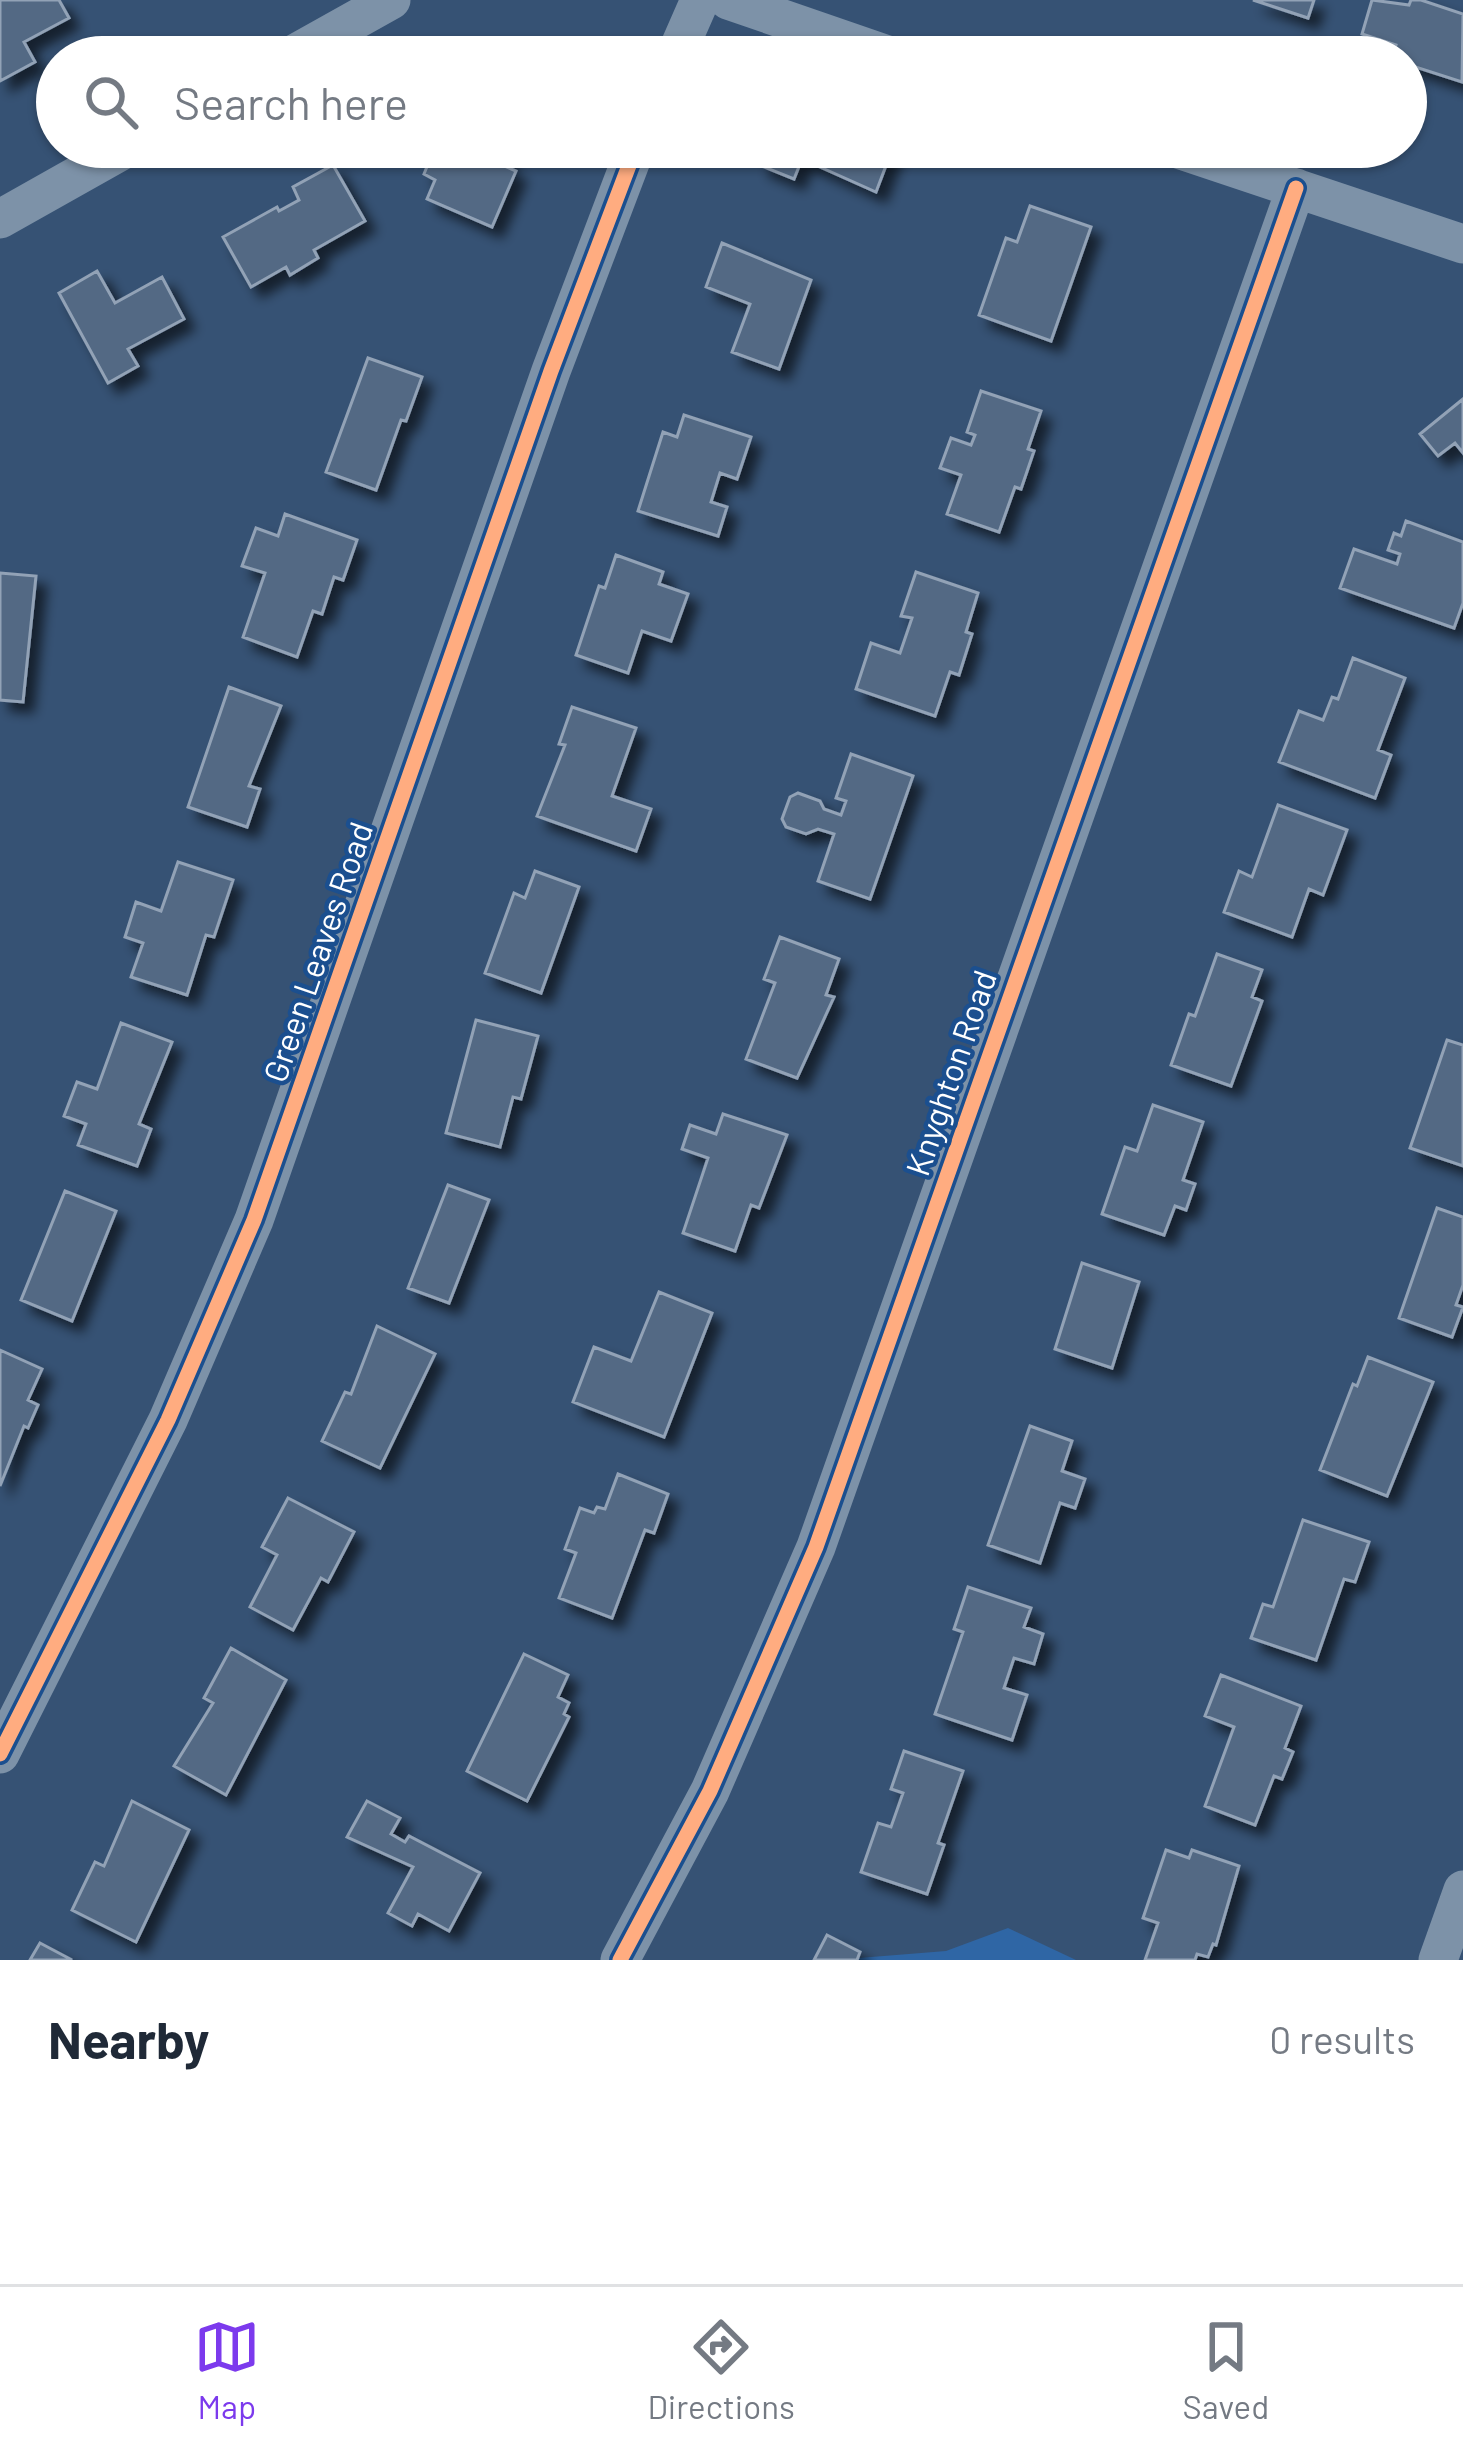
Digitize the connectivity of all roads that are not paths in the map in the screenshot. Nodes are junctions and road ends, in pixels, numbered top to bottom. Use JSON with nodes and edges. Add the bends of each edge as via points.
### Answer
{"nodes":[{"id":1,"x":391,"y":0,"type":"edge"},
{"id":2,"x":700,"y":0,"type":"edge"},
{"id":3,"x":728,"y":0,"type":"edge"},
{"id":4,"x":327,"y":36,"type":"edge"},
{"id":5,"x":684,"y":36,"type":"edge"},
{"id":6,"x":832,"y":36,"type":"edge"},
{"id":7,"x":91,"y":168,"type":"edge"},
{"id":8,"x":629,"y":168,"type":"edge"},
{"id":9,"x":1235,"y":168,"type":"edge"},
{"id":10,"x":1295,"y":188,"type":"junction"},
{"id":11,"x":0,"y":219,"type":"edge"},
{"id":12,"x":1463,"y":244,"type":"edge"},
{"id":13,"x":0,"y":1754,"type":"edge"},
{"id":14,"x":1463,"y":1889,"type":"edge"},
{"id":15,"x":620,"y":1960,"type":"edge"},
{"id":16,"x":1438,"y":1960,"type":"edge"}],
"edges":[{"from":1,"to":4,"type":"street"},
{"from":2,"to":5,"type":"street"},
{"from":3,"to":6,"type":"street"},
{"from":7,"to":11,"type":"street"},
{"from":8,"to":13,"type":"street","name":"Green Leaves Road","via":[[248,1236],[139,1481]]},
{"from":9,"to":10,"type":"street"},
{"from":10,"to":12,"type":"street"},
{"from":10,"to":15,"type":"street","name":"Knyghton Road","via":[[810,1563],[710,1791]]},
{"from":14,"to":16,"type":"street"}]}
